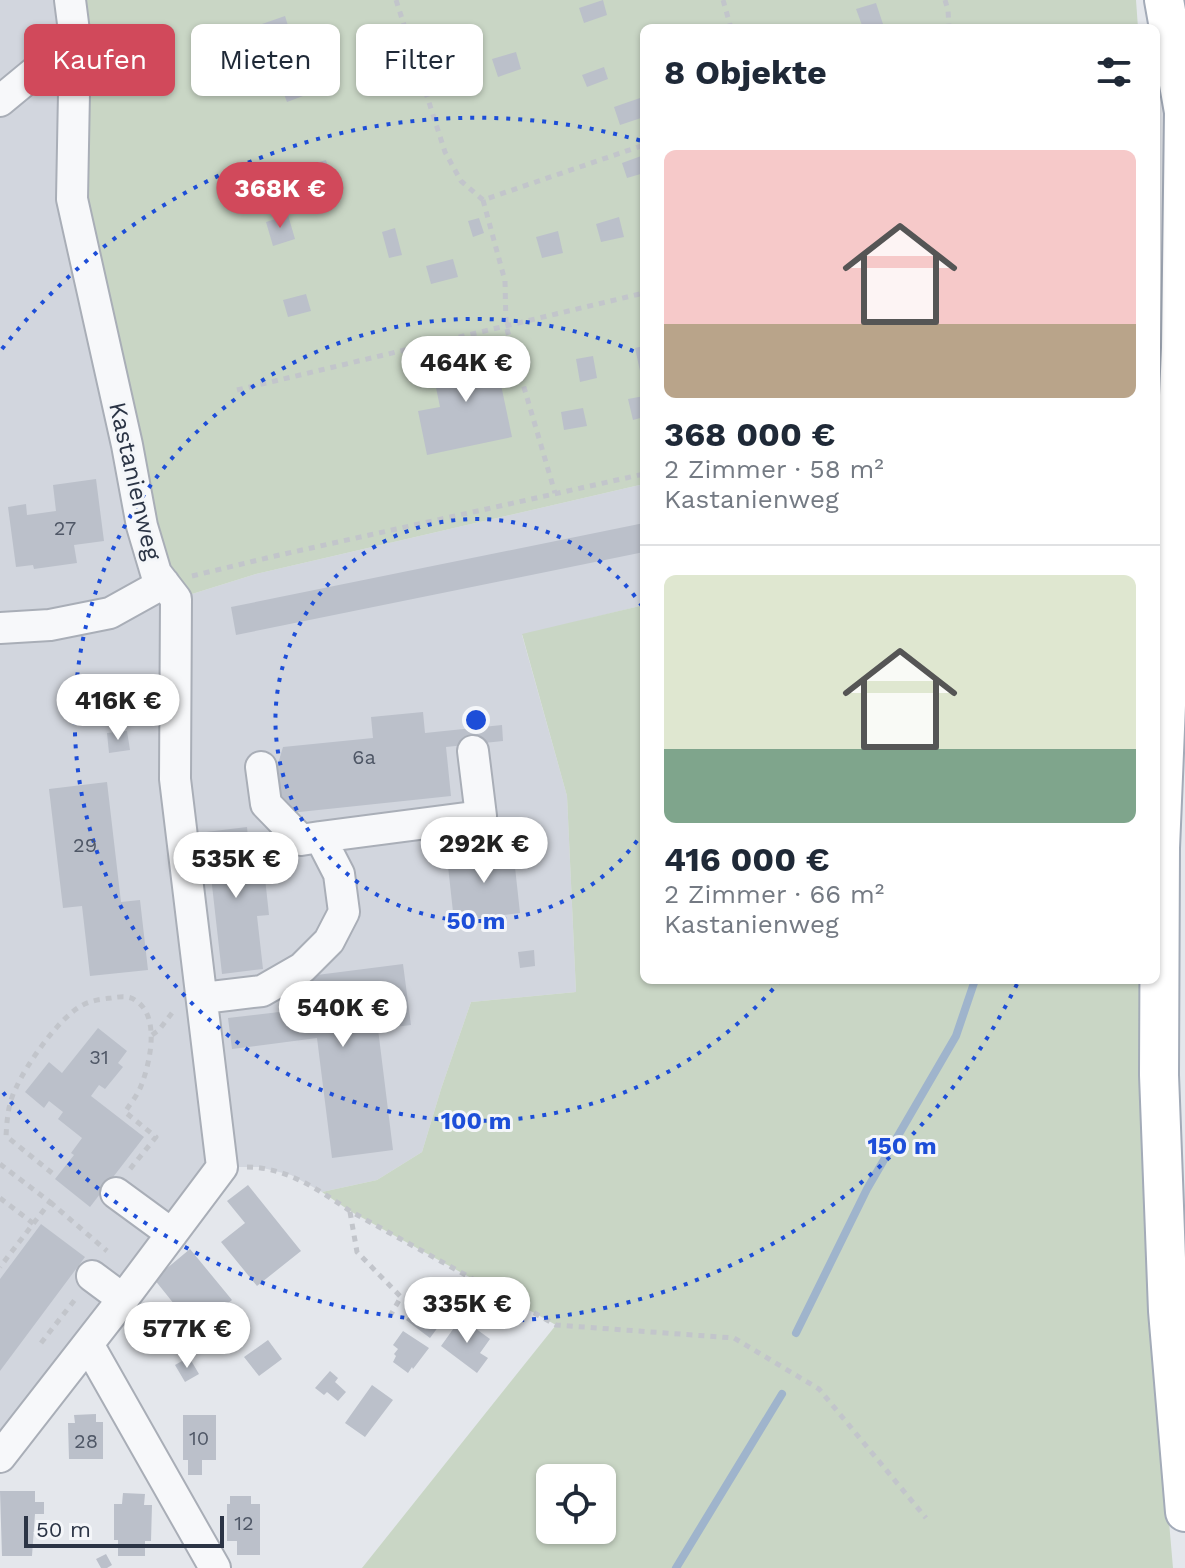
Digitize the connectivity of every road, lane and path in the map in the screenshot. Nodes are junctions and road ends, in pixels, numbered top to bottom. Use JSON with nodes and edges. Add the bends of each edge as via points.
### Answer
{"nodes":[{"id":1,"x":70,"y":0,"type":"edge"},
{"id":2,"x":396,"y":0,"type":"edge"},
{"id":3,"x":723,"y":0,"type":"edge"},
{"id":4,"x":945,"y":0,"type":"edge"},
{"id":5,"x":1164,"y":0,"type":"edge"},
{"id":6,"x":1183,"y":0,"type":"edge"},
{"id":7,"x":73,"y":24,"type":"edge"},
{"id":8,"x":730,"y":24,"type":"edge"},
{"id":9,"x":949,"y":24,"type":"edge"},
{"id":10,"x":24,"y":81,"type":"edge"},
{"id":11,"x":74,"y":96,"type":"edge"},
{"id":12,"x":0,"y":101,"type":"edge"},
{"id":13,"x":1184,"y":112,"type":"edge"},
{"id":14,"x":640,"y":146,"type":"edge"},
{"id":15,"x":483,"y":200,"type":"junction"},
{"id":16,"x":640,"y":294,"type":"edge"},
{"id":17,"x":506,"y":326,"type":"junction"},
{"id":18,"x":237,"y":390,"type":"dead end"},
{"id":19,"x":640,"y":475,"type":"edge"},
{"id":20,"x":555,"y":493,"type":"junction"},
{"id":21,"x":164,"y":583,"type":"junction"},
{"id":22,"x":0,"y":628,"type":"edge"},
{"id":23,"x":473,"y":751,"type":"dead end"},
{"id":24,"x":261,"y":767,"type":"dead end"},
{"id":25,"x":320,"y":837,"type":"junction"},
{"id":26,"x":1160,"y":848,"type":"edge"},
{"id":27,"x":1159,"y":984,"type":"edge"},
{"id":28,"x":203,"y":998,"type":"junction"},
{"id":29,"x":0,"y":1164,"type":"edge"},
{"id":30,"x":222,"y":1167,"type":"junction"},
{"id":31,"x":52,"y":1173,"type":"dead end"},
{"id":32,"x":116,"y":1193,"type":"joint"},
{"id":33,"x":0,"y":1198,"type":"edge"},
{"id":34,"x":50,"y":1202,"type":"junction"},
{"id":35,"x":350,"y":1211,"type":"junction"},
{"id":36,"x":34,"y":1224,"type":"junction"},
{"id":37,"x":172,"y":1234,"type":"junction"},
{"id":38,"x":101,"y":1265,"type":"joint"},
{"id":39,"x":0,"y":1267,"type":"edge"},
{"id":40,"x":123,"y":1299,"type":"junction"},
{"id":41,"x":390,"y":1316,"type":"dead end"},
{"id":42,"x":88,"y":1344,"type":"junction"},
{"id":43,"x":0,"y":1457,"type":"edge"},
{"id":44,"x":1185,"y":1512,"type":"edge"},
{"id":45,"x":926,"y":1518,"type":"dead end"},
{"id":46,"x":215,"y":1568,"type":"edge"}],
"edges":[{"from":1,"to":7,"type":"street","name":"Kastanienweg"},
{"from":2,"to":15,"type":"path","via":[[445,152],[461,181]]},
{"from":3,"to":8,"type":"path"},
{"from":4,"to":9,"type":"path"},
{"from":5,"to":13,"type":"main road"},
{"from":6,"to":13,"type":"main road"},
{"from":10,"to":12,"type":"street"},
{"from":11,"to":21,"type":"street","name":"Kastanienweg","via":[[72,199],[142,526]]},
{"from":13,"to":26,"type":"main road","via":[[1181,348]]},
{"from":14,"to":15,"type":"path"},
{"from":15,"to":17,"type":"path","via":[[505,281]]},
{"from":16,"to":17,"type":"path"},
{"from":17,"to":18,"type":"path"},
{"from":17,"to":20,"type":"path"},
{"from":19,"to":20,"type":"path"},
{"from":20,"to":21,"type":"path"},
{"from":21,"to":22,"type":"street","via":[[110,613]]},
{"from":21,"to":28,"type":"street","name":"Kastanienweg","via":[[176,599],[175,779]]},
{"from":23,"to":25,"type":"street","via":[[481,816]]},
{"from":24,"to":25,"type":"street","via":[[266,804],[301,840]]},
{"from":25,"to":28,"type":"street","via":[[339,874],[344,912],[329,941],[302,968],[262,991]]},
{"from":27,"to":44,"type":"main road","via":[[1168,1311]]},
{"from":28,"to":30,"type":"street","name":"Kastanienweg"},
{"from":29,"to":34,"type":"path"},
{"from":30,"to":35,"type":"path","via":[[259,1167],[291,1175]]},
{"from":30,"to":37,"type":"street"},
{"from":31,"to":32,"type":"path","via":[[6,1136],[15,1088],[55,1029],[81,1006],[102,999],[135,1000],[147,1015],[152,1035],[140,1090],[125,1112],[156,1137]]},
{"from":32,"to":37,"type":"street"},
{"from":33,"to":36,"type":"path"},
{"from":34,"to":36,"type":"path"},
{"from":34,"to":38,"type":"path"},
{"from":35,"to":41,"type":"path","via":[[357,1252],[401,1297]]},
{"from":35,"to":45,"type":"path","via":[[556,1325],[734,1338],[819,1389]]},
{"from":36,"to":39,"type":"path"},
{"from":37,"to":40,"type":"street"},
{"from":38,"to":40,"type":"street"},
{"from":40,"to":42,"type":"street"},
{"from":42,"to":43,"type":"street"},
{"from":42,"to":46,"type":"street"}]}
